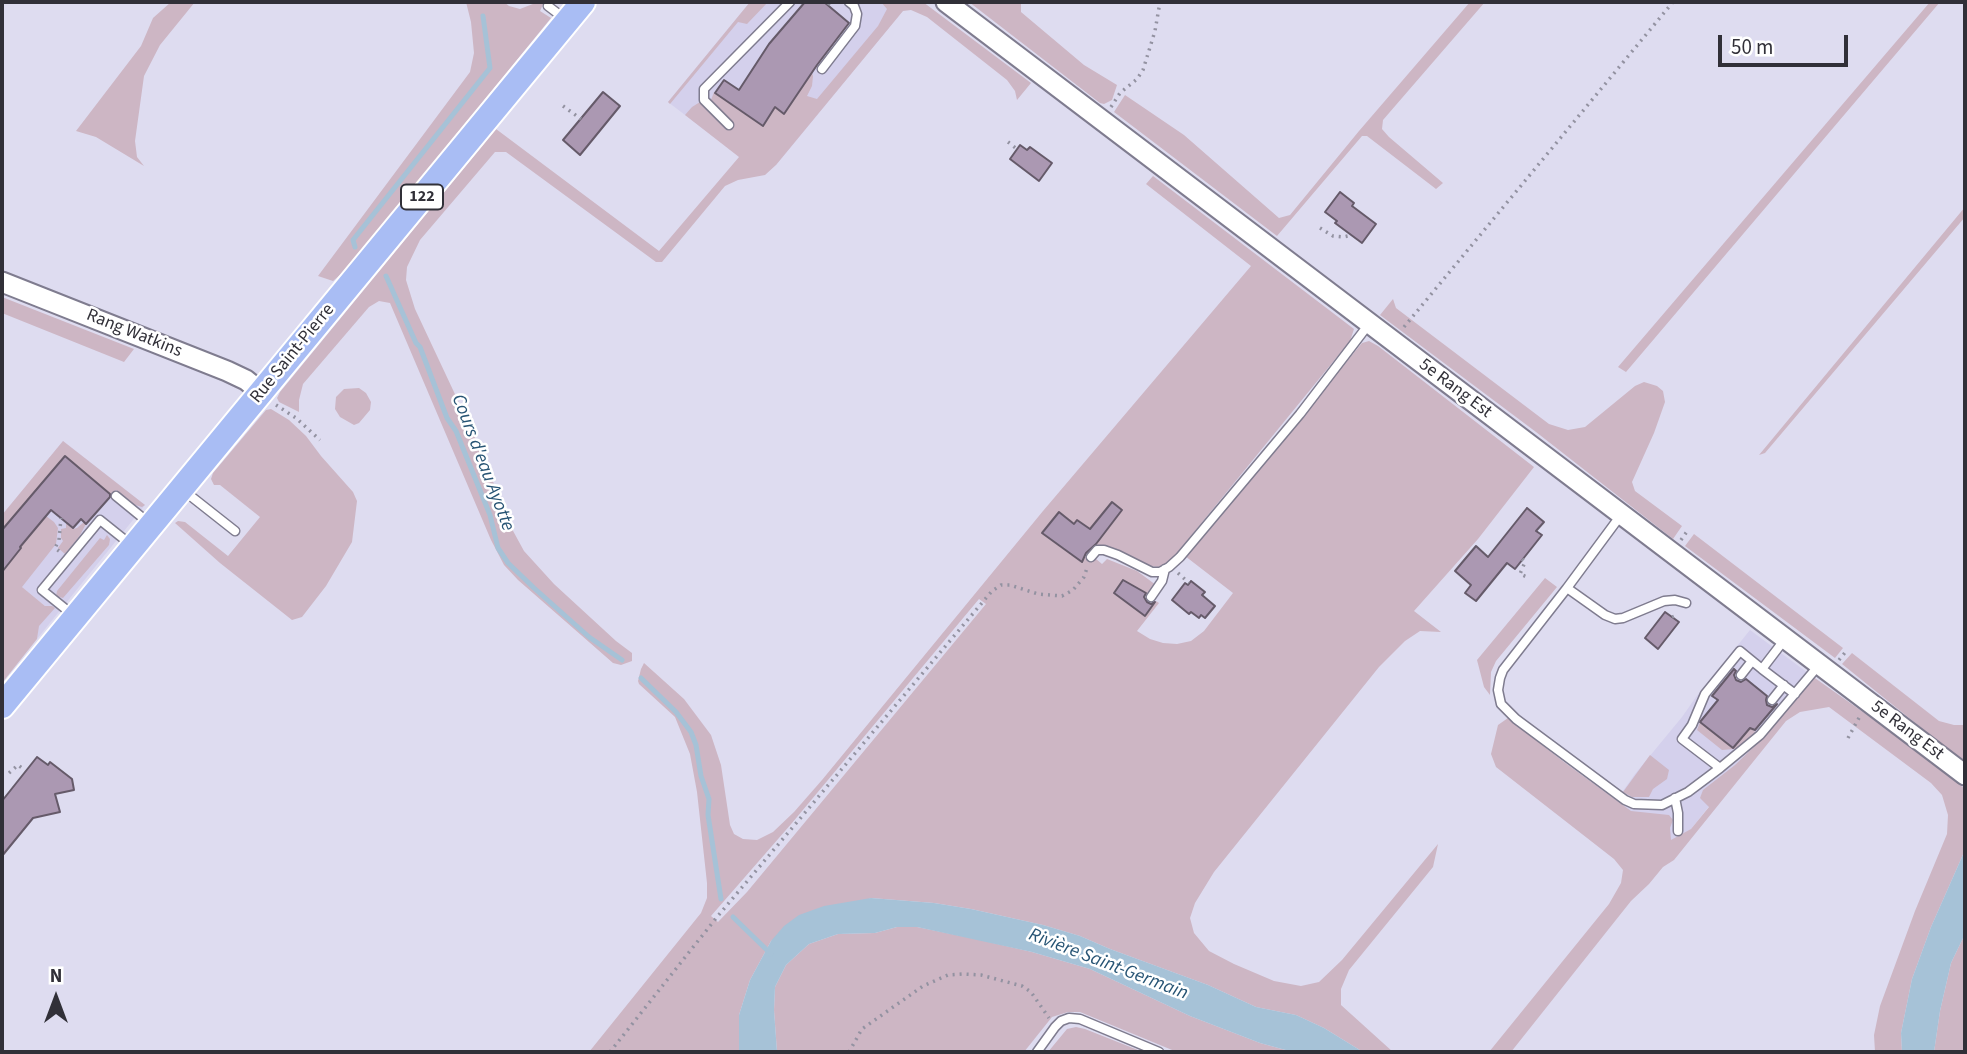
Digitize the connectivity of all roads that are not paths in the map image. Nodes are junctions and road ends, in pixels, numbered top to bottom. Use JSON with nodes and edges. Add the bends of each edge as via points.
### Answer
{"nodes":[{"id":1,"x":790,"y":2,"type":"edge"},
{"id":2,"x":849,"y":2,"type":"edge"},
{"id":3,"x":946,"y":2,"type":"edge"},
{"id":4,"x":566,"y":10,"type":"edge"},
{"id":5,"x":822,"y":69,"type":"dead end"},
{"id":6,"x":729,"y":125,"type":"dead end"},
{"id":7,"x":2,"y":282,"type":"edge"},
{"id":8,"x":1369,"y":324,"type":"junction"},
{"id":9,"x":262,"y":393,"type":"junction"},
{"id":10,"x":182,"y":489,"type":"junction"},
{"id":11,"x":116,"y":496,"type":"dead end"},
{"id":12,"x":1621,"y":515,"type":"junction"},
{"id":13,"x":152,"y":525,"type":"junction"},
{"id":14,"x":235,"y":531,"type":"dead end"},
{"id":15,"x":134,"y":547,"type":"junction"},
{"id":16,"x":1091,"y":557,"type":"road end"},
{"id":17,"x":1165,"y":569,"type":"junction"},
{"id":18,"x":1567,"y":588,"type":"junction"},
{"id":19,"x":1151,"y":597,"type":"dead end"},
{"id":20,"x":1686,"y":603,"type":"dead end"},
{"id":21,"x":76,"y":617,"type":"junction"},
{"id":22,"x":1785,"y":639,"type":"junction"},
{"id":23,"x":1752,"y":661,"type":"junction"},
{"id":24,"x":1819,"y":664,"type":"junction"},
{"id":25,"x":1762,"y":669,"type":"junction"},
{"id":26,"x":1741,"y":675,"type":"dead end"},
{"id":27,"x":1784,"y":685,"type":"junction"},
{"id":28,"x":1796,"y":694,"type":"junction"},
{"id":29,"x":1772,"y":700,"type":"dead end"},
{"id":30,"x":2,"y":706,"type":"edge"},
{"id":31,"x":1720,"y":768,"type":"junction"},
{"id":32,"x":1965,"y":775,"type":"edge"},
{"id":33,"x":1675,"y":798,"type":"junction"},
{"id":34,"x":1678,"y":831,"type":"dead end"},
{"id":35,"x":1037,"y":1052,"type":"edge"},
{"id":36,"x":1159,"y":1052,"type":"edge"}],
"edges":[{"from":1,"to":6,"type":"lane","via":[[704,89],[704,100]]},
{"from":2,"to":5,"type":"lane","via":[[857,14],[855,26]]},
{"from":3,"to":8,"type":"street","name":"5e Rang Est"},
{"from":4,"to":9,"type":"main road","name":"Rue Saint-Pierre","number":"122"},
{"from":7,"to":9,"type":"street","name":"Rang Watkins","via":[[227,371]]},
{"from":8,"to":12,"type":"street","name":"5e Rang Est"},
{"from":8,"to":17,"type":"lane","via":[[1300,414]]},
{"from":9,"to":10,"type":"main road","name":"Rue Saint-Pierre","number":"122"},
{"from":10,"to":13,"type":"main road","name":"Rue Saint-Pierre","number":"122"},
{"from":10,"to":14,"type":"lane"},
{"from":11,"to":13,"type":"lane"},
{"from":12,"to":18,"type":"lane"},
{"from":12,"to":22,"type":"street","name":"5e Rang Est"},
{"from":13,"to":15,"type":"main road","name":"Rue Saint-Pierre","number":"122"},
{"from":15,"to":21,"type":"main road","name":"Rue Saint-Pierre","number":"122"},
{"from":15,"to":21,"type":"lane","via":[[100,520],[43,590]]},
{"from":16,"to":17,"type":"lane","via":[[1104,550],[1152,572]]},
{"from":17,"to":19,"type":"lane"},
{"from":18,"to":20,"type":"lane","via":[[1615,620],[1664,601]]},
{"from":18,"to":33,"type":"lane","via":[[1503,670],[1498,690],[1501,704],[1625,800],[1662,805]]},
{"from":21,"to":30,"type":"main road","name":"Rue Saint-Pierre","number":"122"},
{"from":22,"to":24,"type":"street","name":"5e Rang Est"},
{"from":22,"to":25,"type":"lane"},
{"from":23,"to":25,"type":"lane"},
{"from":23,"to":26,"type":"lane"},
{"from":23,"to":31,"type":"lane","via":[[1740,651],[1705,694],[1682,739]]},
{"from":24,"to":28,"type":"lane"},
{"from":24,"to":32,"type":"street","name":"5e Rang Est"},
{"from":25,"to":27,"type":"lane"},
{"from":27,"to":28,"type":"lane"},
{"from":27,"to":29,"type":"lane"},
{"from":28,"to":31,"type":"lane","via":[[1760,735]]},
{"from":31,"to":33,"type":"lane"},
{"from":33,"to":34,"type":"lane"},
{"from":35,"to":36,"type":"lane","via":[[1055,1027],[1069,1018]]}]}
